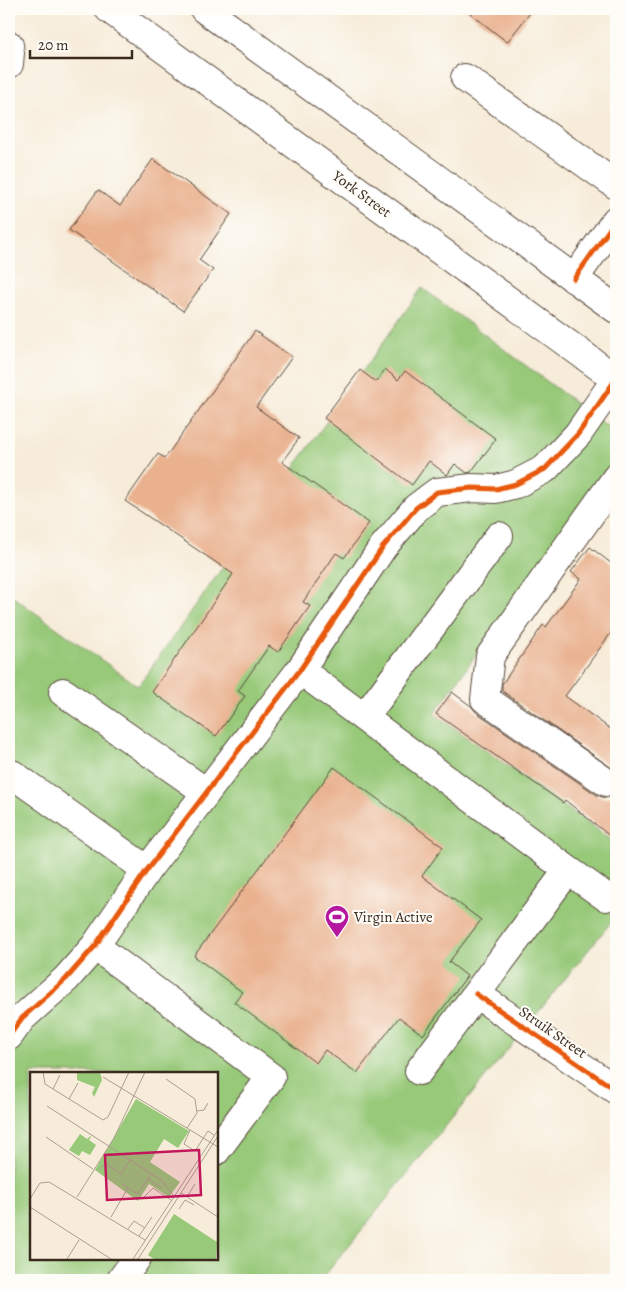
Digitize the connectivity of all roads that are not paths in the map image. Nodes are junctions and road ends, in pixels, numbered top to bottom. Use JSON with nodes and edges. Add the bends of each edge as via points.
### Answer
{"nodes":[{"id":1,"x":109,"y":9,"type":"edge"},
{"id":2,"x":204,"y":9,"type":"edge"},
{"id":3,"x":9,"y":45,"type":"edge"},
{"id":4,"x":9,"y":64,"type":"edge"},
{"id":5,"x":465,"y":78,"type":"dead end"},
{"id":6,"x":616,"y":185,"type":"edge"},
{"id":7,"x":616,"y":220,"type":"edge"},
{"id":8,"x":574,"y":279,"type":"junction"},
{"id":9,"x":616,"y":309,"type":"edge"},
{"id":10,"x":616,"y":379,"type":"edge"},
{"id":11,"x":616,"y":478,"type":"edge"},
{"id":12,"x":498,"y":536,"type":"dead end"},
{"id":13,"x":300,"y":670,"type":"junction"},
{"id":14,"x":63,"y":692,"type":"dead end"},
{"id":15,"x":364,"y":718,"type":"junction"},
{"id":16,"x":12,"y":774,"type":"dead end"},
{"id":17,"x":606,"y":782,"type":"dead end"},
{"id":18,"x":206,"y":792,"type":"junction"},
{"id":19,"x":147,"y":870,"type":"junction"},
{"id":20,"x":568,"y":870,"type":"junction"},
{"id":21,"x":606,"y":897,"type":"dead end"},
{"id":22,"x":95,"y":946,"type":"junction"},
{"id":23,"x":476,"y":994,"type":"junction"},
{"id":24,"x":9,"y":1036,"type":"edge"},
{"id":25,"x":419,"y":1070,"type":"dead end"},
{"id":26,"x":616,"y":1090,"type":"edge"},
{"id":27,"x":218,"y":1148,"type":"edge"},
{"id":28,"x":137,"y":1259,"type":"edge"},
{"id":29,"x":121,"y":1280,"type":"edge"}],
"edges":[{"from":1,"to":10,"type":"street","name":"York Street"},
{"from":2,"to":8,"type":"street"},
{"from":3,"to":4,"type":"street"},
{"from":5,"to":6,"type":"street"},
{"from":7,"to":8,"type":"street"},
{"from":8,"to":9,"type":"street"},
{"from":10,"to":13,"type":"street","via":[[578,434],[545,469],[516,484],[496,489],[437,492],[416,508],[383,547]]},
{"from":11,"to":17,"type":"street","via":[[490,656],[485,699]]},
{"from":12,"to":15,"type":"street"},
{"from":13,"to":15,"type":"street"},
{"from":13,"to":18,"type":"street"},
{"from":14,"to":18,"type":"street"},
{"from":15,"to":20,"type":"street"},
{"from":16,"to":19,"type":"street"},
{"from":18,"to":19,"type":"street"},
{"from":19,"to":22,"type":"street"},
{"from":20,"to":21,"type":"street"},
{"from":20,"to":23,"type":"street"},
{"from":22,"to":24,"type":"street","via":[[66,979],[22,1018]]},
{"from":22,"to":27,"type":"street","via":[[271,1078]]},
{"from":23,"to":25,"type":"street"},
{"from":23,"to":26,"type":"street","name":"Struik Street"},
{"from":28,"to":29,"type":"street"}]}
